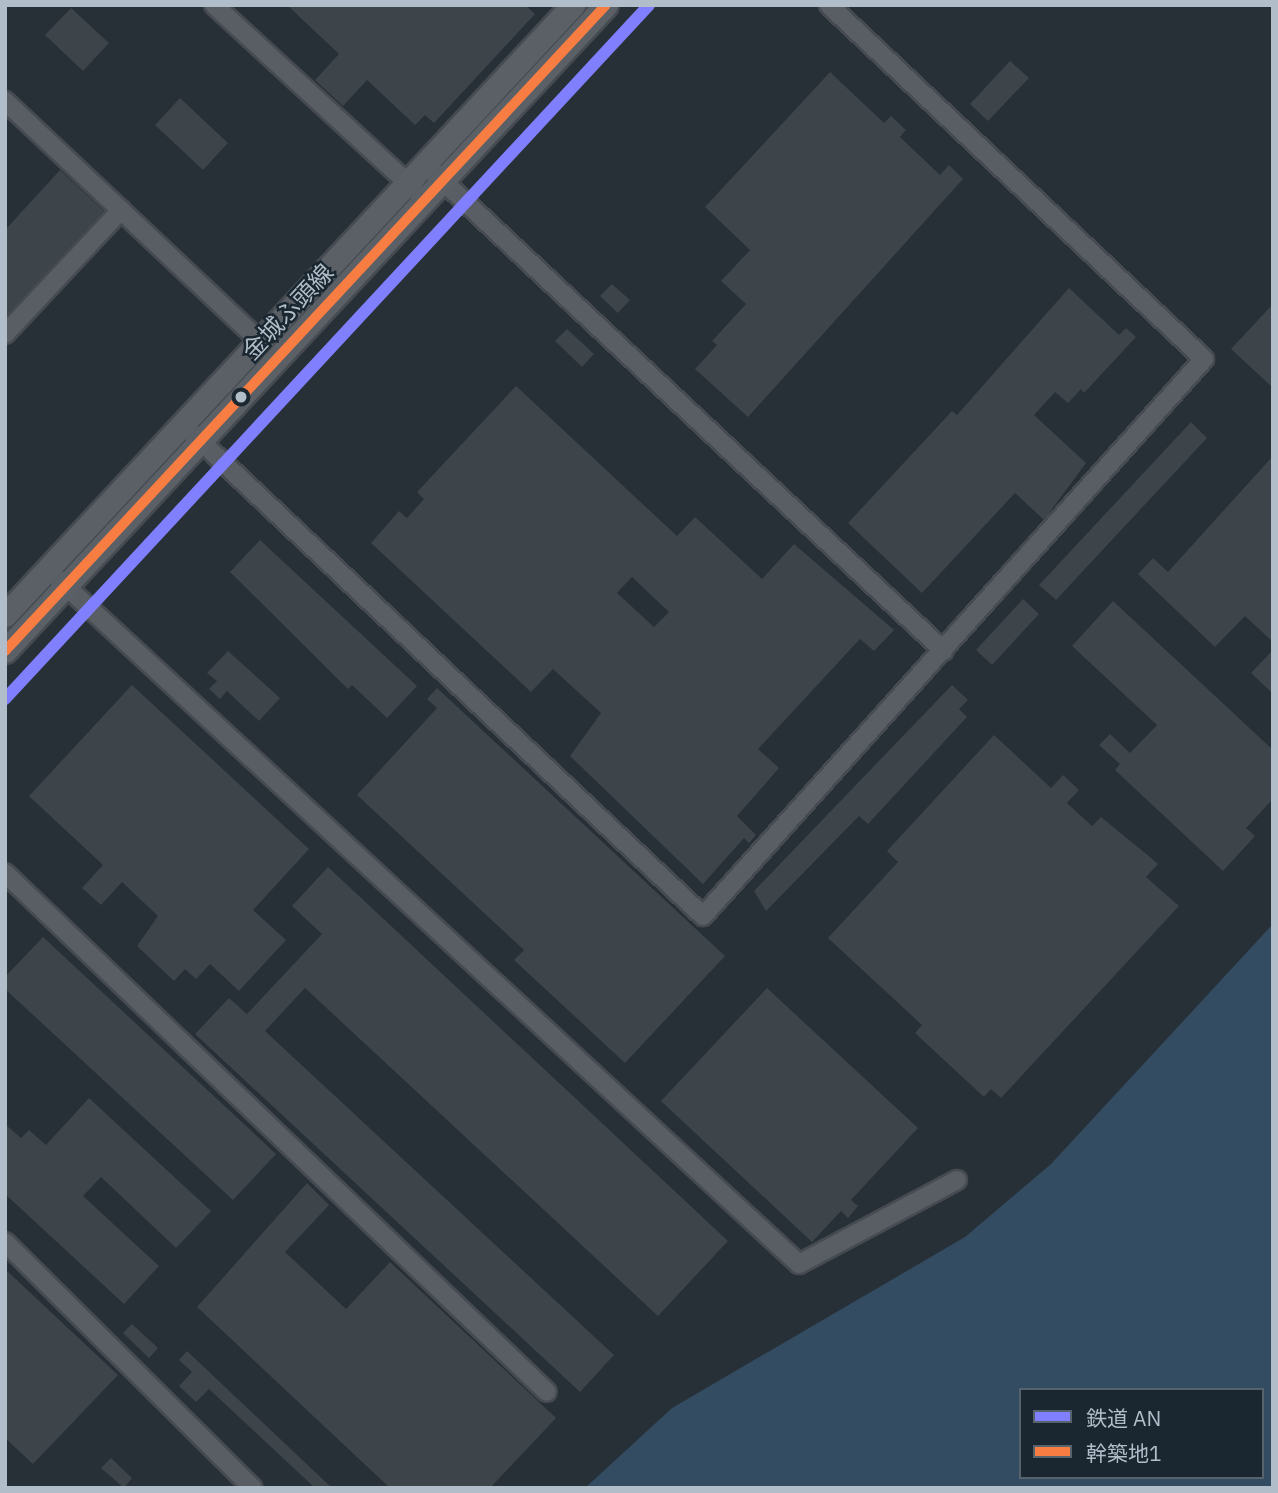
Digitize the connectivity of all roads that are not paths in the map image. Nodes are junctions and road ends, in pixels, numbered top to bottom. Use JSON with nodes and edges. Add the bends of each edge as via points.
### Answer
{"nodes":[{"id":1,"x":214,"y":5,"type":"edge"},
{"id":2,"x":573,"y":5,"type":"edge"},
{"id":3,"x":606,"y":5,"type":"edge"},
{"id":4,"x":837,"y":8,"type":"edge"},
{"id":5,"x":5,"y":101,"type":"edge"},
{"id":6,"x":436,"y":175,"type":"junction"},
{"id":7,"x":418,"y":193,"type":"junction"},
{"id":8,"x":121,"y":210,"type":"junction"},
{"id":9,"x":5,"y":334,"type":"edge"},
{"id":10,"x":261,"y":342,"type":"junction"},
{"id":11,"x":184,"y":425,"type":"junction"},
{"id":12,"x":202,"y":443,"type":"junction"},
{"id":13,"x":48,"y":569,"type":"junction"},
{"id":14,"x":66,"y":586,"type":"junction"},
{"id":15,"x":5,"y":615,"type":"edge"},
{"id":16,"x":5,"y":651,"type":"edge"},
{"id":17,"x":944,"y":651,"type":"junction"},
{"id":18,"x":5,"y":873,"type":"edge"},
{"id":19,"x":957,"y":1180,"type":"dead end"},
{"id":20,"x":5,"y":1242,"type":"edge"},
{"id":21,"x":547,"y":1392,"type":"dead end"},
{"id":22,"x":253,"y":1488,"type":"edge"}],
"edges":[{"from":1,"to":7,"type":"street"},
{"from":2,"to":6,"type":"main road","name":"金城ふ頭線"},
{"from":3,"to":6,"type":"main road","name":"金城ふ頭線"},
{"from":4,"to":17,"type":"street","via":[[1204,359]]},
{"from":5,"to":8,"type":"street"},
{"from":6,"to":7,"type":"main road","name":"金城ふ頭線"},
{"from":6,"to":17,"type":"street"},
{"from":7,"to":10,"type":"main road","name":"金城ふ頭線"},
{"from":7,"to":12,"type":"main road","name":"金城ふ頭線"},
{"from":8,"to":9,"type":"street"},
{"from":8,"to":10,"type":"street"},
{"from":10,"to":11,"type":"main road","name":"金城ふ頭線"},
{"from":11,"to":12,"type":"street"},
{"from":11,"to":13,"type":"main road","name":"金城ふ頭線"},
{"from":12,"to":14,"type":"main road","name":"金城ふ頭線"},
{"from":12,"to":17,"type":"street","via":[[703,916]]},
{"from":13,"to":14,"type":"street"},
{"from":13,"to":15,"type":"main road","name":"金城ふ頭線"},
{"from":14,"to":16,"type":"main road","name":"金城ふ頭線"},
{"from":14,"to":19,"type":"street","via":[[799,1264]]},
{"from":18,"to":21,"type":"street"},
{"from":20,"to":22,"type":"street"}]}
